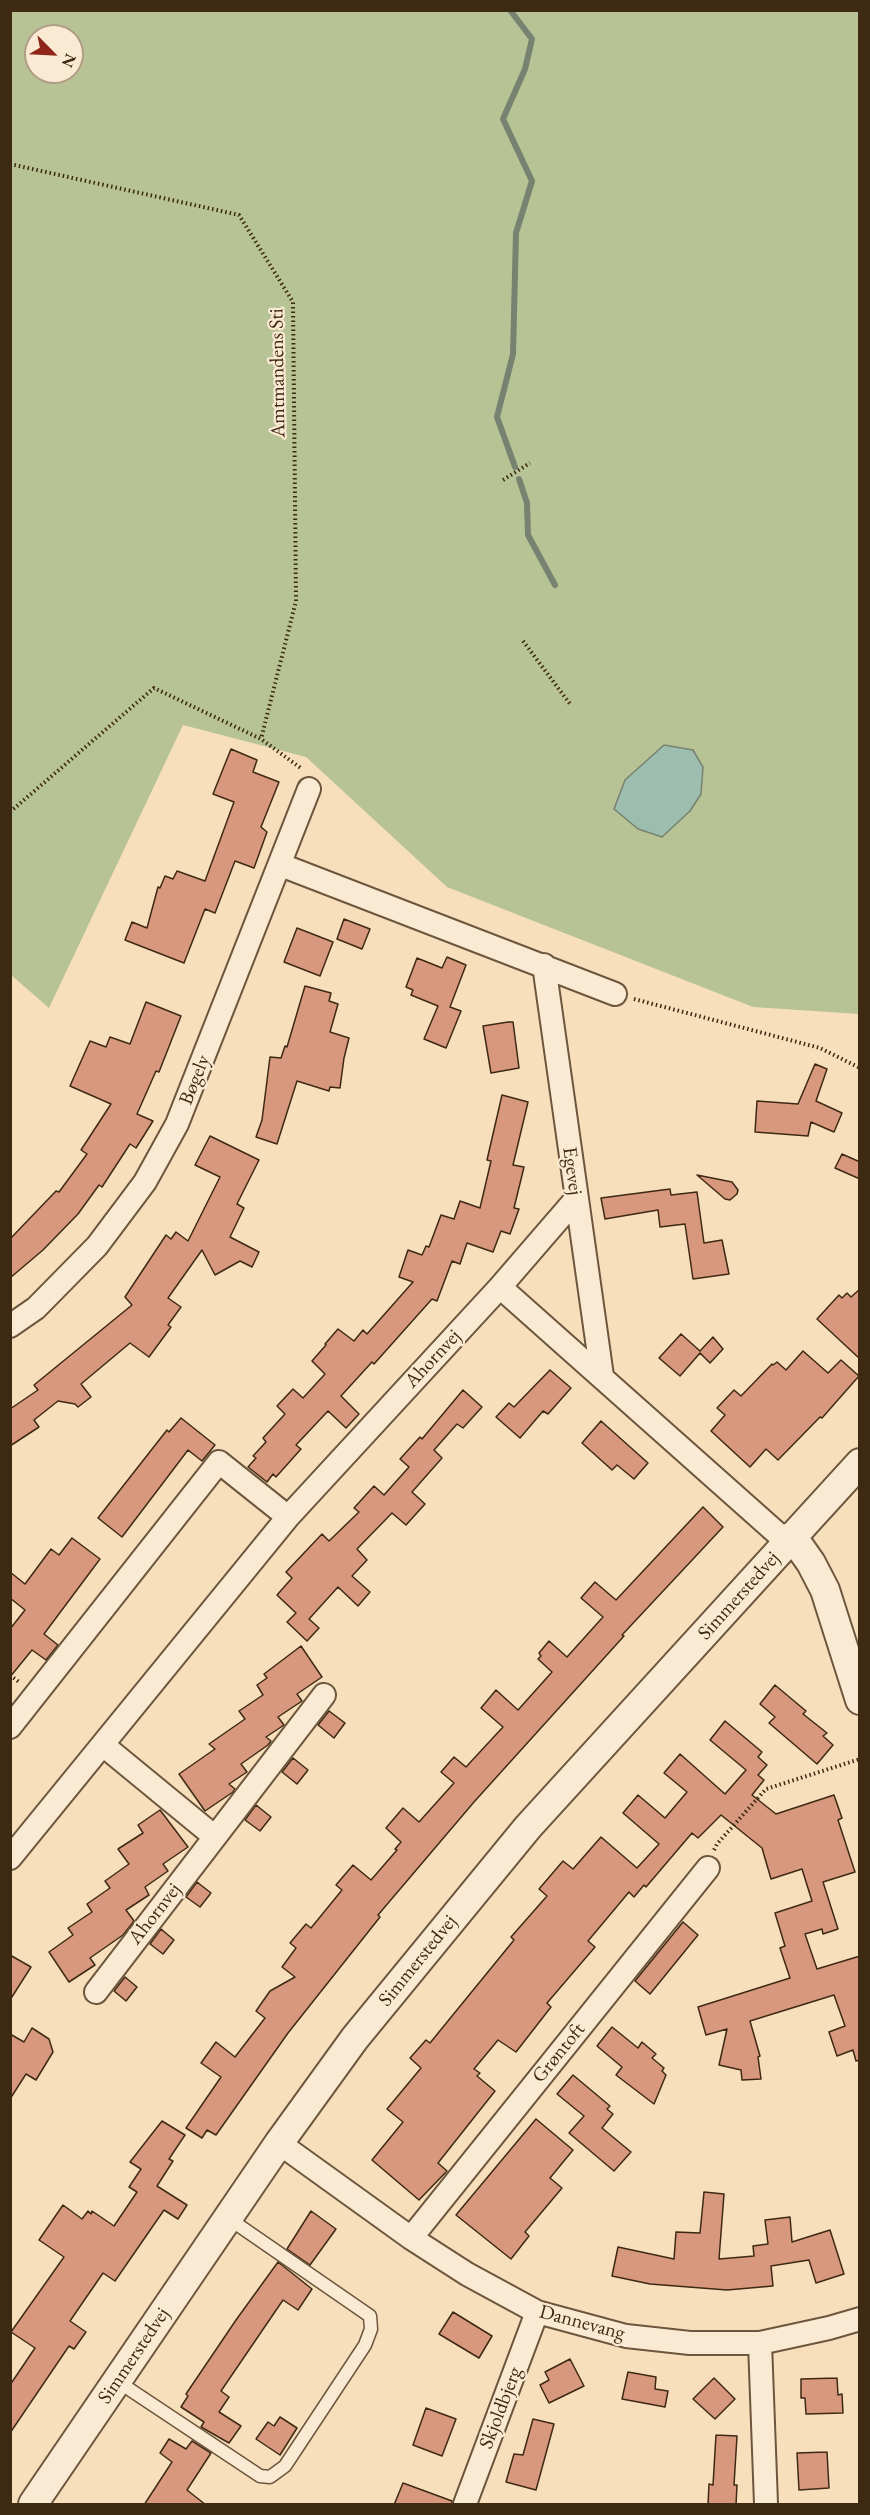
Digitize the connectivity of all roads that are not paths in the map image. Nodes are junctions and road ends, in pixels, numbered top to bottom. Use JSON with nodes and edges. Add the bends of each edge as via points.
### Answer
{"nodes":[{"id":1,"x":309,"y":789,"type":"road end"},
{"id":2,"x":281,"y":865,"type":"junction"},
{"id":3,"x":544,"y":966,"type":"junction"},
{"id":4,"x":615,"y":994,"type":"road end"},
{"id":5,"x":576,"y":1199,"type":"junction"},
{"id":6,"x":500,"y":1287,"type":"junction"},
{"id":7,"x":10,"y":1326,"type":"edge"},
{"id":8,"x":602,"y":1376,"type":"junction"},
{"id":9,"x":860,"y":1463,"type":"edge"},
{"id":10,"x":288,"y":1517,"type":"junction"},
{"id":11,"x":790,"y":1539,"type":"junction"},
{"id":12,"x":324,"y":1695,"type":"dead end"},
{"id":13,"x":860,"y":1700,"type":"edge"},
{"id":14,"x":10,"y":1727,"type":"edge"},
{"id":15,"x":103,"y":1745,"type":"junction"},
{"id":16,"x":215,"y":1837,"type":"junction"},
{"id":17,"x":10,"y":1858,"type":"edge"},
{"id":18,"x":708,"y":1868,"type":"road end"},
{"id":19,"x":96,"y":1992,"type":"dead end"},
{"id":20,"x":279,"y":2144,"type":"junction"},
{"id":21,"x":228,"y":2218,"type":"junction"},
{"id":22,"x":411,"y":2238,"type":"junction"},
{"id":23,"x":537,"y":2312,"type":"junction"},
{"id":24,"x":860,"y":2319,"type":"edge"},
{"id":25,"x":759,"y":2343,"type":"junction"},
{"id":26,"x":117,"y":2381,"type":"junction"},
{"id":27,"x":33,"y":2505,"type":"edge"},
{"id":28,"x":465,"y":2505,"type":"edge"},
{"id":29,"x":766,"y":2505,"type":"edge"}],
"edges":[{"from":1,"to":2,"type":"street","name":"Bøgely"},
{"from":2,"to":3,"type":"street"},
{"from":2,"to":7,"type":"street","name":"Bøgely","via":[[177,1124],[145,1182],[97,1246],[36,1308]]},
{"from":3,"to":4,"type":"street"},
{"from":3,"to":5,"type":"street","name":"Egevej"},
{"from":5,"to":6,"type":"street","name":"Ahornvej"},
{"from":5,"to":8,"type":"street","name":"Egevej"},
{"from":6,"to":8,"type":"street"},
{"from":6,"to":10,"type":"street","name":"Ahornvej"},
{"from":8,"to":11,"type":"street"},
{"from":9,"to":11,"type":"street","name":"Simmerstedvej"},
{"from":10,"to":14,"type":"street","via":[[219,1462]]},
{"from":10,"to":15,"type":"street","name":"Ahornvej"},
{"from":11,"to":13,"type":"street","via":[[812,1563],[825,1590]]},
{"from":11,"to":20,"type":"street","name":"Simmerstedvej","via":[[528,1827],[355,2038]]},
{"from":12,"to":16,"type":"street","name":"Ahornvej"},
{"from":15,"to":16,"type":"street"},
{"from":15,"to":17,"type":"street","name":"Ahornvej"},
{"from":16,"to":19,"type":"street","name":"Ahornvej"},
{"from":18,"to":22,"type":"street","name":"Grøntoft"},
{"from":20,"to":21,"type":"street","name":"Simmerstedvej"},
{"from":20,"to":22,"type":"street","name":"Dannevang"},
{"from":21,"to":26,"type":"street","name":"Simmerstedvej"},
{"from":21,"to":26,"type":"lane","via":[[370,2316],[371,2329],[365,2345],[285,2466],[270,2477],[260,2476]]},
{"from":22,"to":23,"type":"street","name":"Dannevang"},
{"from":23,"to":25,"type":"street","name":"Dannevang","via":[[626,2336],[690,2343]]},
{"from":23,"to":28,"type":"street","name":"Skjoldbjerg"},
{"from":24,"to":25,"type":"street","name":"Dannevang"},
{"from":25,"to":29,"type":"street"},
{"from":26,"to":27,"type":"street","name":"Simmerstedvej"}]}
